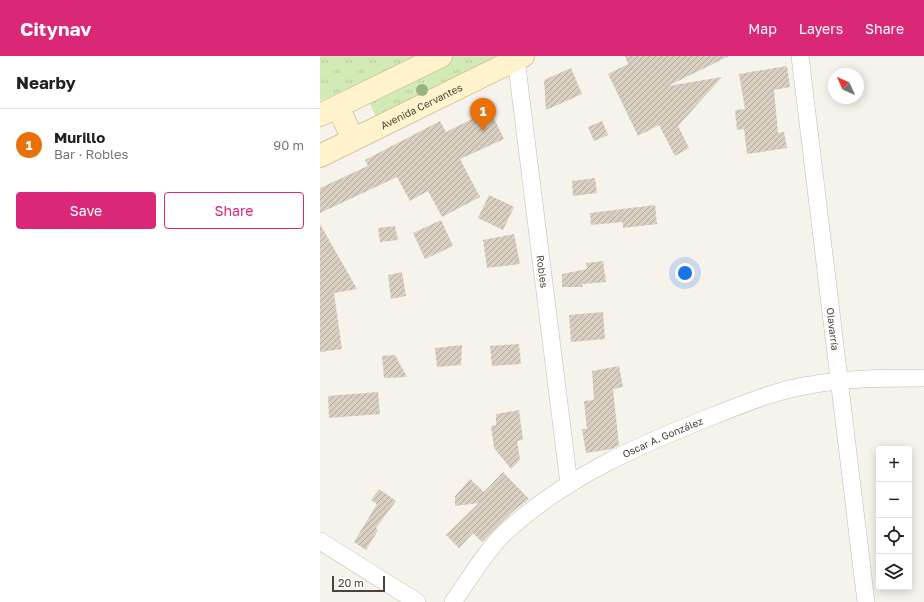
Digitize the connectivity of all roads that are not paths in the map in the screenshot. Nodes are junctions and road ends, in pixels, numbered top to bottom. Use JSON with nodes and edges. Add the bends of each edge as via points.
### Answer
{"nodes":[{"id":1,"x":441,"y":56,"type":"edge"},
{"id":2,"x":800,"y":56,"type":"edge"},
{"id":3,"x":520,"y":58,"type":"edge"},
{"id":4,"x":329,"y":111,"type":"edge"},
{"id":5,"x":353,"y":139,"type":"junction"},
{"id":6,"x":320,"y":156,"type":"edge"},
{"id":7,"x":924,"y":378,"type":"edge"},
{"id":8,"x":839,"y":381,"type":"junction"},
{"id":9,"x":569,"y":484,"type":"junction"},
{"id":10,"x":320,"y":541,"type":"edge"},
{"id":11,"x":417,"y":602,"type":"edge"},
{"id":12,"x":453,"y":602,"type":"edge"},
{"id":13,"x":866,"y":602,"type":"edge"}],
"edges":[{"from":1,"to":4,"type":"street"},
{"from":2,"to":8,"type":"street","name":"Olavarría"},
{"from":3,"to":5,"type":"street","name":"Avenida Cervantes"},
{"from":3,"to":9,"type":"street","name":"Robles"},
{"from":4,"to":5,"type":"street"},
{"from":5,"to":6,"type":"street","name":"Avenida Cervantes"},
{"from":7,"to":8,"type":"street","name":"Oscar A. González"},
{"from":8,"to":9,"type":"street","name":"Oscar A. González","via":[[809,385],[757,399],[615,457]]},
{"from":8,"to":13,"type":"street","name":"Olavarría"},
{"from":9,"to":12,"type":"street","name":"Oscar A. González","via":[[509,528]]},
{"from":10,"to":11,"type":"street"}]}
